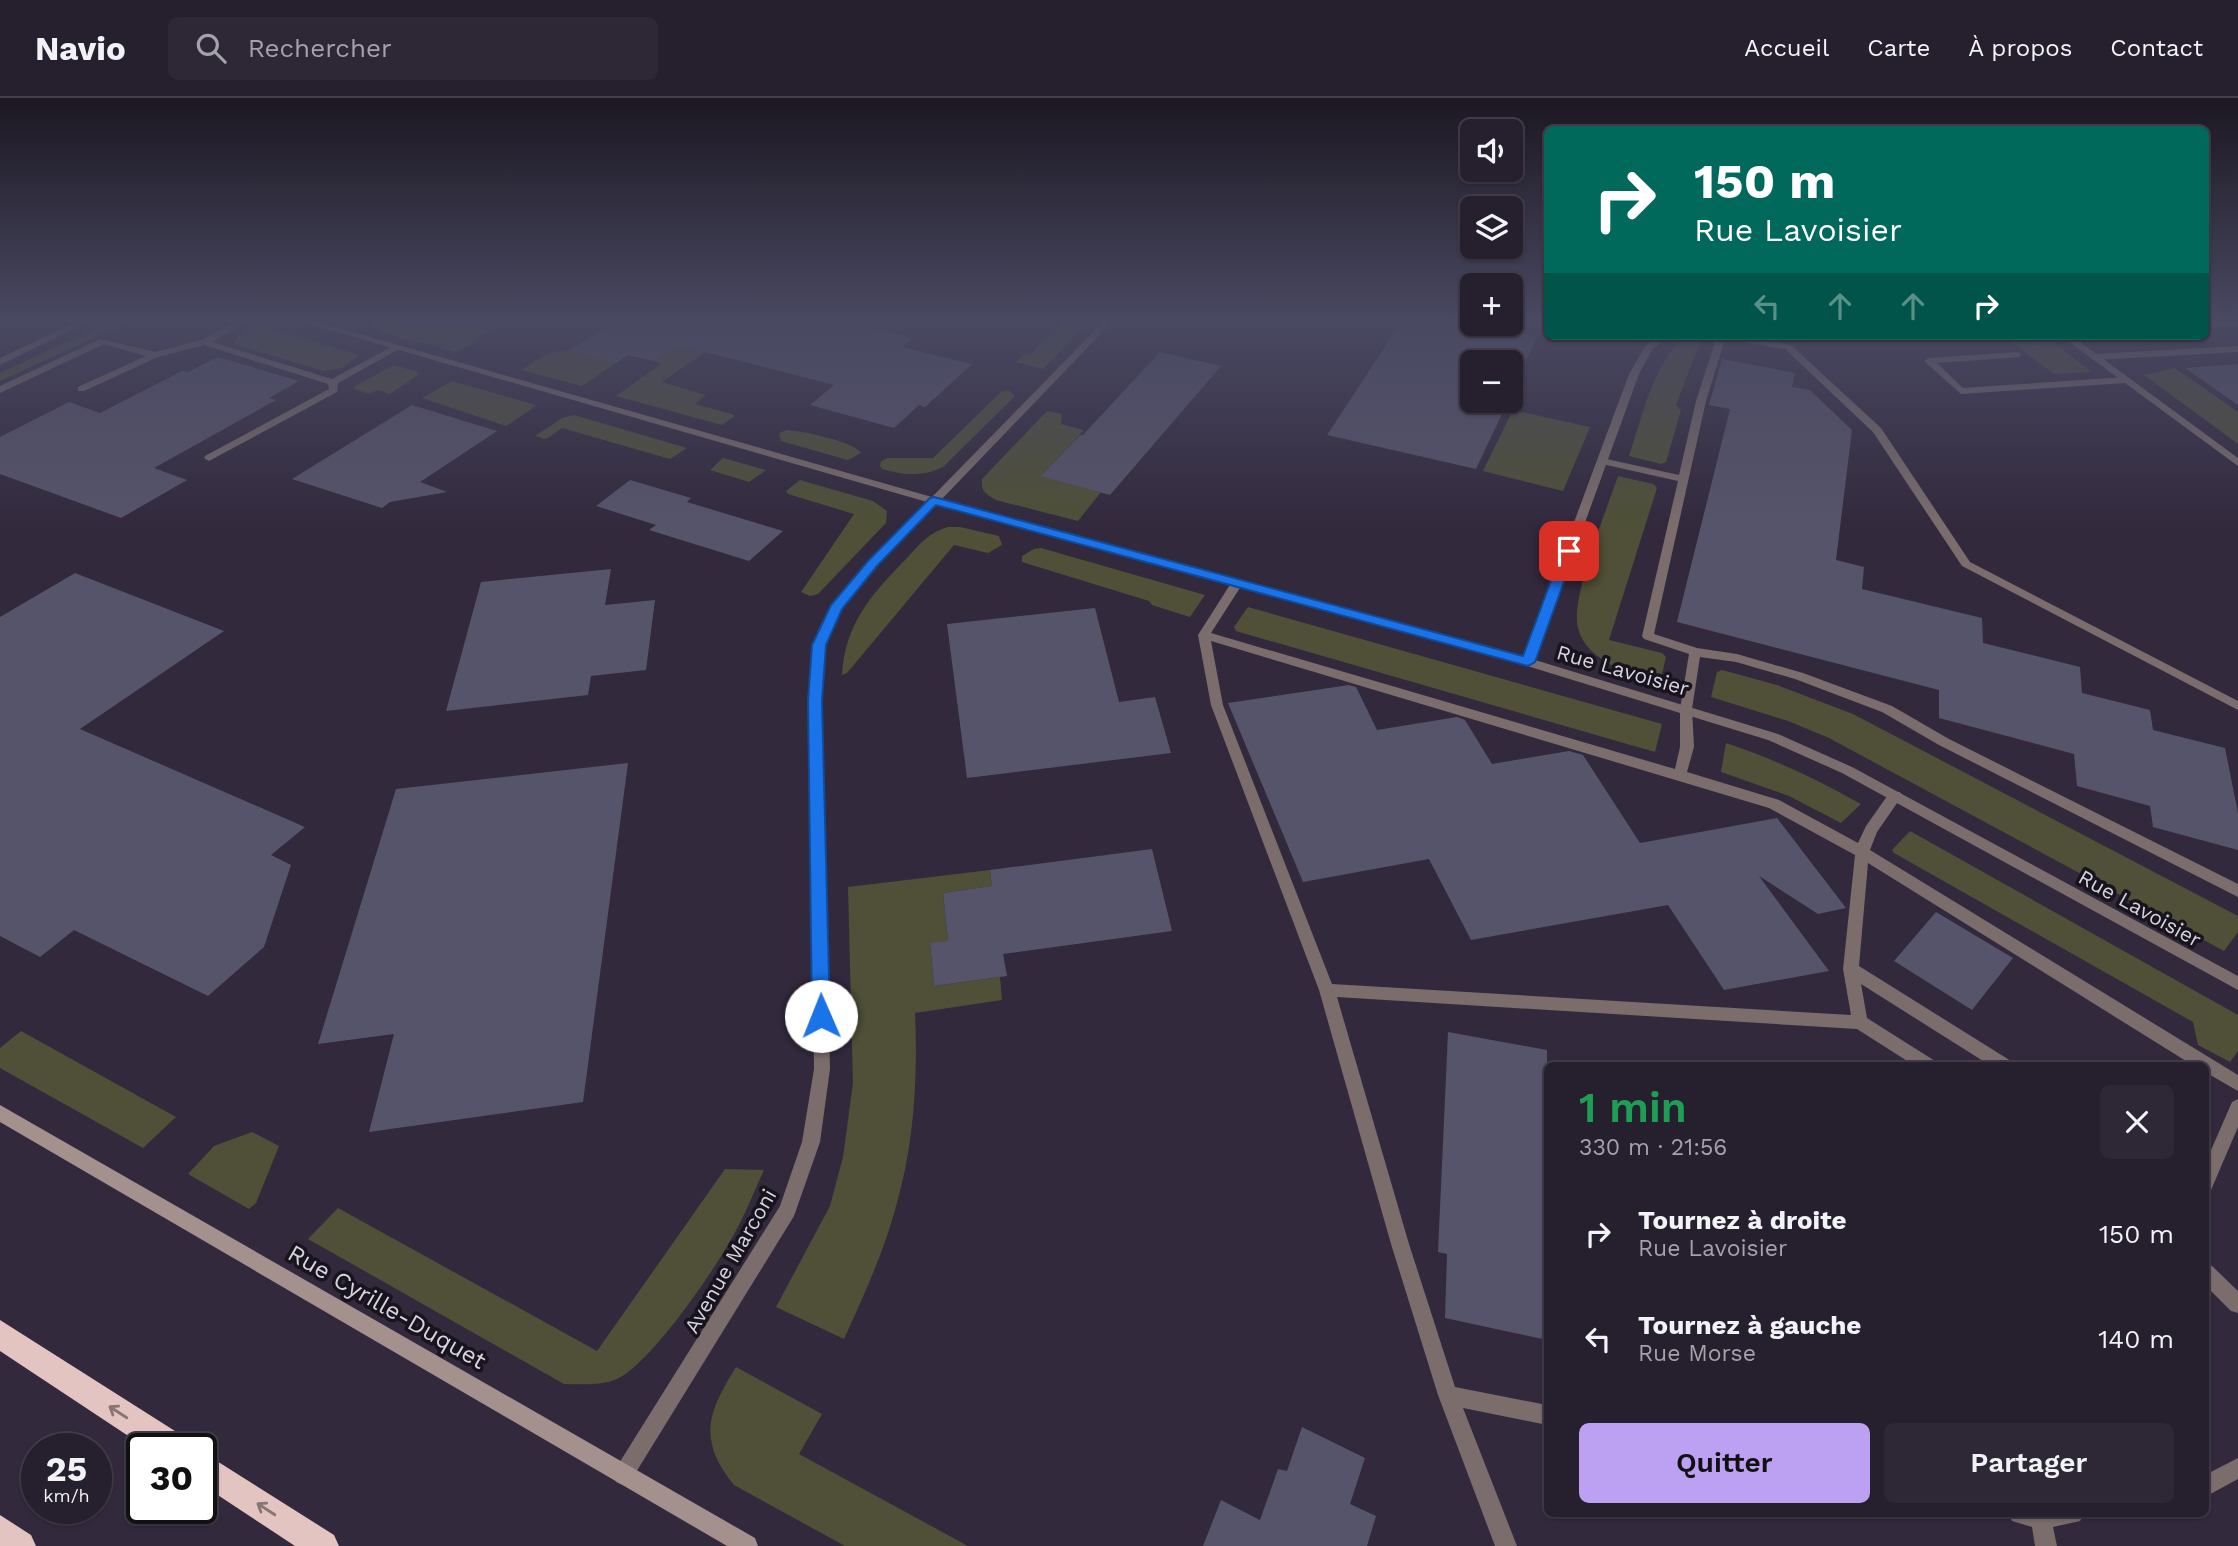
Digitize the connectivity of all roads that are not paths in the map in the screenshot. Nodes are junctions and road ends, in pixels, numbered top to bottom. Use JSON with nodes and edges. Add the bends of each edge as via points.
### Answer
{"nodes":[{"id":1,"x":334,"y":390,"type":"edge"},
{"id":2,"x":546,"y":390,"type":"edge"},
{"id":3,"x":1043,"y":390,"type":"edge"},
{"id":4,"x":1628,"y":390,"type":"edge"},
{"id":5,"x":1705,"y":390,"type":"edge"},
{"id":6,"x":1834,"y":390,"type":"edge"},
{"id":7,"x":1959,"y":390,"type":"edge"},
{"id":8,"x":1982,"y":390,"type":"edge"},
{"id":9,"x":2138,"y":390,"type":"edge"},
{"id":10,"x":209,"y":458,"type":"dead end"},
{"id":11,"x":1602,"y":461,"type":"junction"},
{"id":12,"x":2238,"y":463,"type":"edge"},
{"id":13,"x":1683,"y":479,"type":"junction"},
{"id":14,"x":934,"y":501,"type":"junction"},
{"id":15,"x":1237,"y":583,"type":"junction"},
{"id":16,"x":1203,"y":635,"type":"junction"},
{"id":17,"x":1695,"y":652,"type":"junction"},
{"id":18,"x":1528,"y":662,"type":"junction"},
{"id":19,"x":2238,"y":706,"type":"edge"},
{"id":20,"x":1686,"y":709,"type":"junction"},
{"id":21,"x":1681,"y":775,"type":"junction"},
{"id":22,"x":1895,"y":796,"type":"junction"},
{"id":23,"x":1862,"y":852,"type":"junction"},
{"id":24,"x":2238,"y":891,"type":"edge"},
{"id":25,"x":1852,"y":970,"type":"junction"},
{"id":26,"x":2238,"y":984,"type":"edge"},
{"id":27,"x":1327,"y":990,"type":"junction"},
{"id":28,"x":1860,"y":1022,"type":"junction"},
{"id":29,"x":1922,"y":1062,"type":"edge"},
{"id":30,"x":1999,"y":1062,"type":"edge"},
{"id":31,"x":2202,"y":1062,"type":"edge"},
{"id":32,"x":2209,"y":1066,"type":"edge"},
{"id":33,"x":2238,"y":1084,"type":"edge"},
{"id":34,"x":2238,"y":1107,"type":"edge"},
{"id":35,"x":0,"y":1113,"type":"edge"},
{"id":36,"x":2209,"y":1175,"type":"edge"},
{"id":37,"x":2209,"y":1276,"type":"edge"},
{"id":38,"x":2238,"y":1304,"type":"edge"},
{"id":39,"x":0,"y":1334,"type":"edge"},
{"id":40,"x":1448,"y":1395,"type":"junction"},
{"id":41,"x":1544,"y":1414,"type":"edge"},
{"id":42,"x":151,"y":1433,"type":"edge"},
{"id":43,"x":2238,"y":1468,"type":"edge"},
{"id":44,"x":623,"y":1475,"type":"junction"},
{"id":45,"x":217,"y":1476,"type":"edge"},
{"id":46,"x":2209,"y":1485,"type":"edge"},
{"id":47,"x":2036,"y":1517,"type":"edge"},
{"id":48,"x":2049,"y":1517,"type":"edge"},
{"id":49,"x":2041,"y":1518,"type":"junction"},
{"id":50,"x":0,"y":1531,"type":"edge"},
{"id":51,"x":20,"y":1546,"type":"edge"},
{"id":52,"x":323,"y":1546,"type":"edge"},
{"id":53,"x":747,"y":1546,"type":"edge"},
{"id":54,"x":1506,"y":1546,"type":"edge"},
{"id":55,"x":2046,"y":1546,"type":"edge"}],
"edges":[{"from":1,"to":10,"type":"street"},
{"from":2,"to":14,"type":"street","name":"Rue Lavoisier"},
{"from":3,"to":14,"type":"street","name":"Avenue Marconi"},
{"from":4,"to":11,"type":"street"},
{"from":5,"to":13,"type":"street"},
{"from":6,"to":19,"type":"street","via":[[1877,430],[1966,564]]},
{"from":7,"to":8,"type":"street"},
{"from":9,"to":12,"type":"street"},
{"from":11,"to":13,"type":"street"},
{"from":11,"to":18,"type":"street"},
{"from":13,"to":17,"type":"street","via":[[1648,636]]},
{"from":14,"to":15,"type":"street","name":"Rue Lavoisier"},
{"from":14,"to":44,"type":"street","name":"Avenue Marconi","via":[[836,608],[819,645],[815,701],[822,1069],[811,1142],[788,1210]]},
{"from":15,"to":16,"type":"street"},
{"from":15,"to":18,"type":"street","name":"Rue Lavoisier"},
{"from":16,"to":21,"type":"street"},
{"from":16,"to":27,"type":"street","via":[[1217,705]]},
{"from":17,"to":20,"type":"street"},
{"from":17,"to":24,"type":"street","via":[[1737,658],[1799,676],[1887,709]]},
{"from":18,"to":20,"type":"street","name":"Rue Lavoisier"},
{"from":20,"to":21,"type":"street","via":[[1687,747]]},
{"from":20,"to":22,"type":"street","name":"Rue Lavoisier","via":[[1773,737]]},
{"from":21,"to":23,"type":"street","via":[[1774,804]]},
{"from":22,"to":23,"type":"street"},
{"from":22,"to":26,"type":"street","name":"Rue Lavoisier"},
{"from":23,"to":25,"type":"street"},
{"from":23,"to":31,"type":"street"},
{"from":25,"to":28,"type":"street"},
{"from":25,"to":30,"type":"street"},
{"from":27,"to":28,"type":"street"},
{"from":27,"to":40,"type":"street"},
{"from":28,"to":29,"type":"street"},
{"from":32,"to":33,"type":"street"},
{"from":34,"to":36,"type":"street"},
{"from":35,"to":44,"type":"street","name":"Rue Cyrille-Duquet"},
{"from":37,"to":38,"type":"street"},
{"from":42,"to":39,"type":"highway","one_way":true},
{"from":40,"to":41,"type":"street"},
{"from":40,"to":54,"type":"street"},
{"from":43,"to":46,"type":"street"},
{"from":44,"to":53,"type":"street","name":"Rue Cyrille-Duquet"},
{"from":52,"to":45,"type":"highway","one_way":true},
{"from":47,"to":49,"type":"street"},
{"from":48,"to":49,"type":"street"},
{"from":49,"to":55,"type":"street"},
{"from":50,"to":51,"type":"highway"}]}
